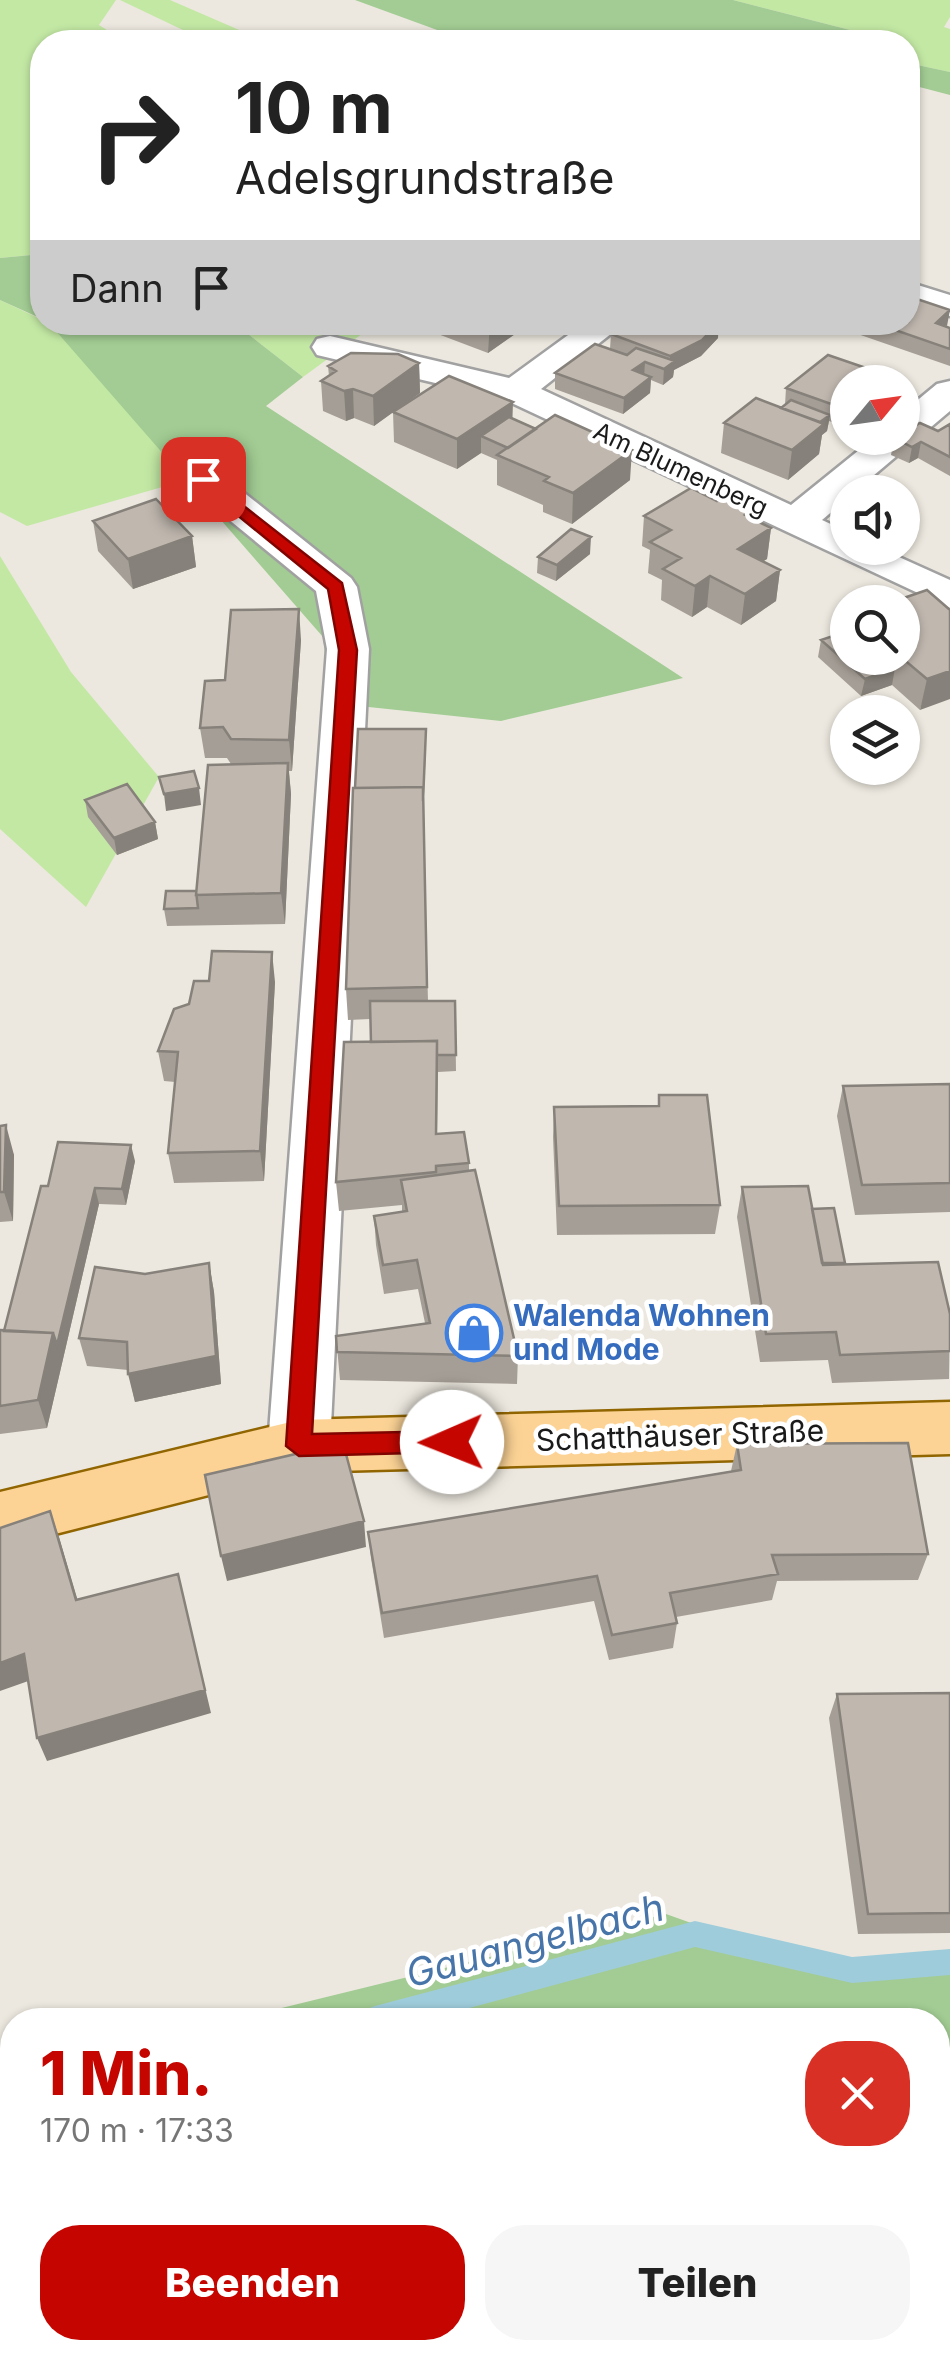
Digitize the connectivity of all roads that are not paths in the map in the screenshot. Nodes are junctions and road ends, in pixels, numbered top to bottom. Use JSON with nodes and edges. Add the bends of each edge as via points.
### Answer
{"nodes":[{"id":1,"x":920,"y":296,"type":"edge"},
{"id":2,"x":950,"y":306,"type":"edge"},
{"id":3,"x":591,"y":335,"type":"edge"},
{"id":4,"x":330,"y":346,"type":"dead end"},
{"id":5,"x":515,"y":391,"type":"junction"},
{"id":6,"x":950,"y":392,"type":"edge"},
{"id":7,"x":920,"y":417,"type":"edge"},
{"id":8,"x":876,"y":455,"type":"edge"},
{"id":9,"x":203,"y":479,"type":"dead end"},
{"id":10,"x":795,"y":522,"type":"junction"},
{"id":11,"x":830,"y":539,"type":"edge"},
{"id":12,"x":885,"y":565,"type":"edge"},
{"id":13,"x":950,"y":596,"type":"edge"},
{"id":14,"x":950,"y":1428,"type":"edge"},
{"id":15,"x":299,"y":1446,"type":"junction"},
{"id":16,"x":0,"y":1520,"type":"edge"}],
"edges":[{"from":1,"to":2,"type":"street"},
{"from":3,"to":5,"type":"street"},
{"from":4,"to":5,"type":"street","name":"Am Blumenberg"},
{"from":5,"to":10,"type":"street","name":"Am Blumenberg"},
{"from":6,"to":7,"type":"street"},
{"from":8,"to":10,"type":"street"},
{"from":9,"to":15,"type":"street","via":[[336,587],[348,650]]},
{"from":10,"to":11,"type":"street","name":"Am Blumenberg"},
{"from":12,"to":13,"type":"street","name":"Am Blumenberg"},
{"from":14,"to":15,"type":"main road","name":"Schatthäuser Straße"},
{"from":15,"to":16,"type":"main road","name":"Schatthäuser Straße"}]}
